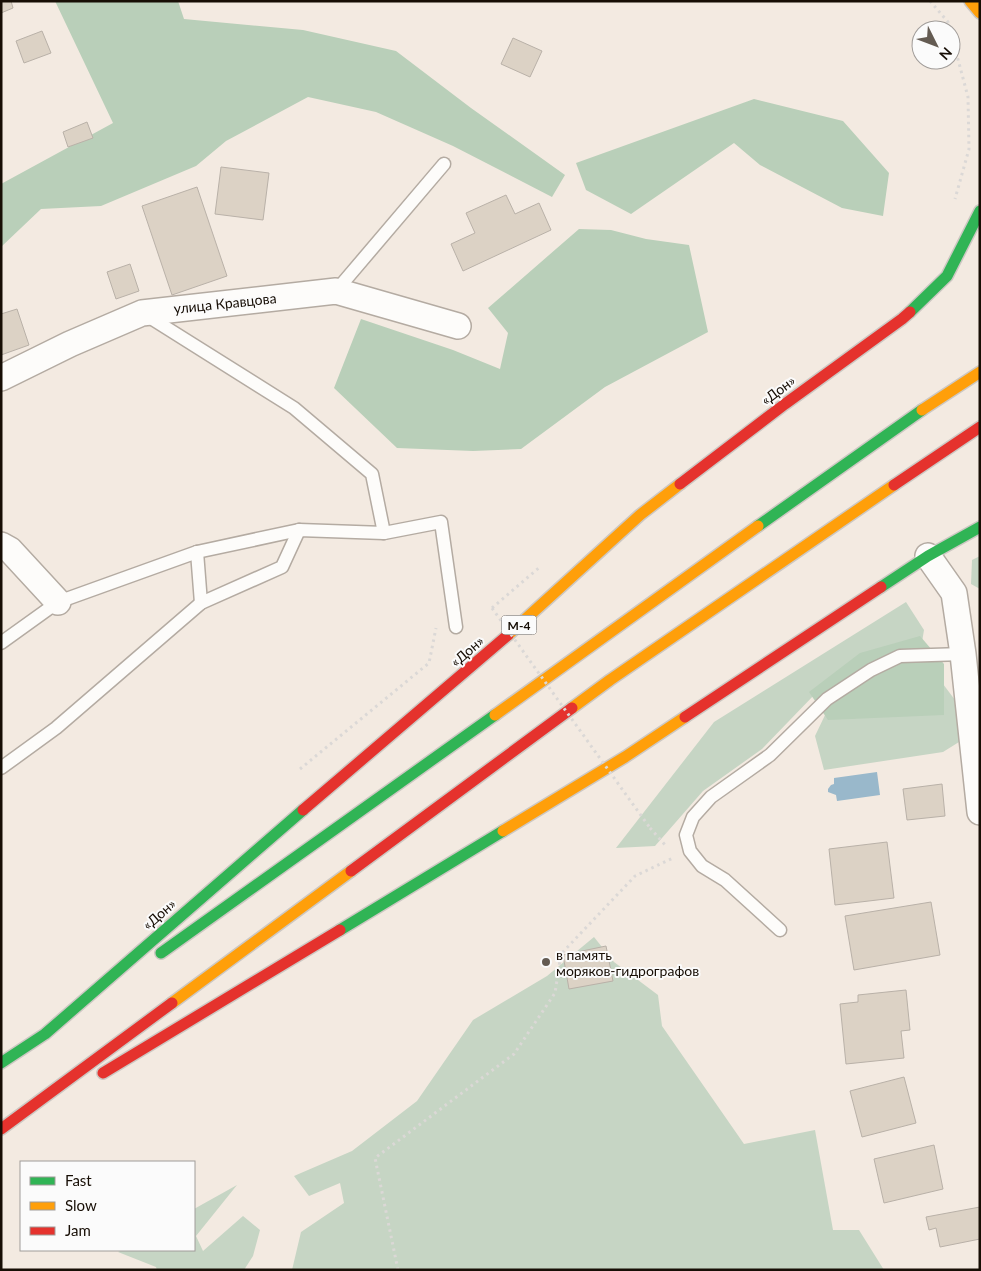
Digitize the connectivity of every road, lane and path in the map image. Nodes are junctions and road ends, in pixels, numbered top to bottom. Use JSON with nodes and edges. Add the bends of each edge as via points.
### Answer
{"nodes":[{"id":1,"x":930,"y":1,"type":"edge"},
{"id":2,"x":970,"y":1,"type":"edge"},
{"id":3,"x":980,"y":13,"type":"edge"},
{"id":4,"x":946,"y":20,"type":"edge"},
{"id":5,"x":961,"y":70,"type":"edge"},
{"id":6,"x":444,"y":164,"type":"dead end"},
{"id":7,"x":954,"y":201,"type":"dead end"},
{"id":8,"x":980,"y":211,"type":"edge"},
{"id":9,"x":336,"y":291,"type":"junction"},
{"id":10,"x":142,"y":312,"type":"junction"},
{"id":11,"x":458,"y":326,"type":"dead end"},
{"id":12,"x":980,"y":372,"type":"edge"},
{"id":13,"x":1,"y":378,"type":"edge"},
{"id":14,"x":980,"y":427,"type":"edge"},
{"id":15,"x":980,"y":527,"type":"edge"},
{"id":16,"x":299,"y":530,"type":"junction"},
{"id":17,"x":384,"y":533,"type":"junction"},
{"id":18,"x":1,"y":545,"type":"edge"},
{"id":19,"x":197,"y":552,"type":"junction"},
{"id":20,"x":928,"y":556,"type":"junction"},
{"id":21,"x":542,"y":565,"type":"dead end"},
{"id":22,"x":58,"y":602,"type":"junction"},
{"id":23,"x":201,"y":603,"type":"junction"},
{"id":24,"x":436,"y":626,"type":"dead end"},
{"id":25,"x":456,"y":627,"type":"dead end"},
{"id":26,"x":1,"y":643,"type":"edge"},
{"id":27,"x":964,"y":654,"type":"junction"},
{"id":28,"x":1,"y":768,"type":"edge"},
{"id":29,"x":300,"y":768,"type":"dead end"},
{"id":30,"x":978,"y":768,"type":"edge"},
{"id":31,"x":980,"y":812,"type":"edge"},
{"id":32,"x":666,"y":846,"type":"dead end"},
{"id":33,"x":690,"y":851,"type":"junction"},
{"id":34,"x":780,"y":930,"type":"dead end"},
{"id":35,"x":151,"y":960,"type":"dead end"},
{"id":36,"x":134,"y":972,"type":"dead end"},
{"id":37,"x":45,"y":1034,"type":"junction"},
{"id":38,"x":1,"y":1063,"type":"edge"},
{"id":39,"x":96,"y":1077,"type":"dead end"},
{"id":40,"x":70,"y":1092,"type":"dead end"},
{"id":41,"x":1,"y":1130,"type":"edge"},
{"id":42,"x":398,"y":1270,"type":"edge"}],
"edges":[{"from":1,"to":4,"type":"path"},
{"from":2,"to":3,"type":"main road"},
{"from":5,"to":7,"type":"path","via":[[968,97],[969,149]]},
{"from":6,"to":9,"type":"lane"},
{"from":8,"to":37,"type":"main road","name":"«Дон»","number":"М-4","via":[[947,276],[902,319],[784,404],[640,515],[481,659]]},
{"from":9,"to":10,"type":"street","name":"улица Кравцова"},
{"from":9,"to":11,"type":"street","name":"улица Кравцова"},
{"from":10,"to":13,"type":"street","name":"улица Кравцова"},
{"from":10,"to":17,"type":"lane","via":[[294,408],[372,474]]},
{"from":12,"to":35,"type":"main road","via":[[904,421]]},
{"from":14,"to":41,"type":"main road","via":[[610,680]]},
{"from":15,"to":20,"type":"main road"},
{"from":16,"to":17,"type":"lane"},
{"from":16,"to":19,"type":"lane"},
{"from":16,"to":23,"type":"lane","via":[[282,567]]},
{"from":17,"to":25,"type":"lane","via":[[441,522]]},
{"from":18,"to":22,"type":"street","via":[[10,550]]},
{"from":19,"to":22,"type":"lane"},
{"from":19,"to":23,"type":"lane"},
{"from":20,"to":27,"type":"street","via":[[954,593]]},
{"from":20,"to":39,"type":"main road","via":[[625,757]]},
{"from":21,"to":32,"type":"path","bridge":true,"via":[[492,608]]},
{"from":22,"to":26,"type":"lane"},
{"from":23,"to":28,"type":"lane","via":[[56,728]]},
{"from":24,"to":29,"type":"path","via":[[429,663]]},
{"from":27,"to":30,"type":"street"},
{"from":27,"to":33,"type":"lane","via":[[900,656],[871,670],[827,699],[770,755],[711,797],[693,817],[686,835]]},
{"from":30,"to":31,"type":"street"},
{"from":33,"to":34,"type":"lane","via":[[702,866],[725,880]]},
{"from":33,"to":42,"type":"path","via":[[635,876],[561,954],[555,993],[514,1054],[375,1158]]},
{"from":36,"to":37,"type":"main road"},
{"from":37,"to":38,"type":"main road","name":"«Дон»","number":"М-4"},
{"from":40,"to":41,"type":"main road"}]}
